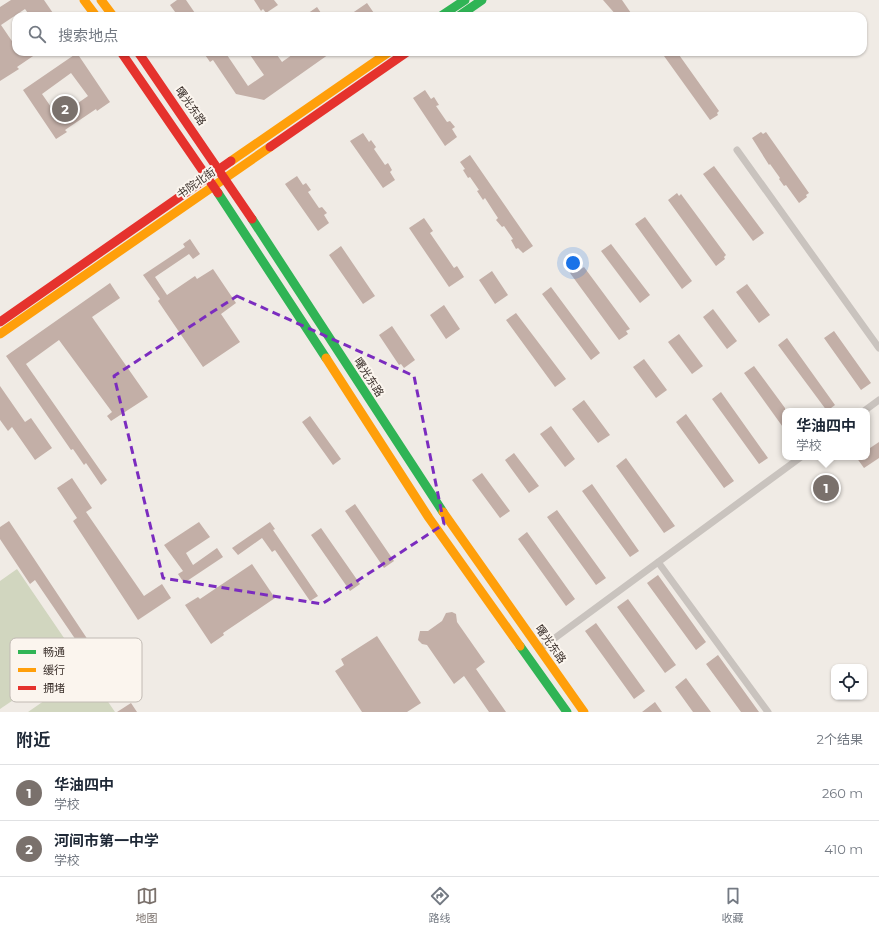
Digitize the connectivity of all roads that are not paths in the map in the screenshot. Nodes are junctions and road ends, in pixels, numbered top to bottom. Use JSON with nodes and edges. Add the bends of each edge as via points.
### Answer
{"nodes":[{"id":1,"x":84,"y":0,"type":"edge"},
{"id":2,"x":101,"y":0,"type":"edge"},
{"id":3,"x":465,"y":0,"type":"edge"},
{"id":4,"x":482,"y":0,"type":"edge"},
{"id":5,"x":93,"y":12,"type":"edge"},
{"id":6,"x":110,"y":12,"type":"edge"},
{"id":7,"x":447,"y":12,"type":"edge"},
{"id":8,"x":465,"y":12,"type":"edge"},
{"id":9,"x":124,"y":56,"type":"edge"},
{"id":10,"x":141,"y":56,"type":"edge"},
{"id":11,"x":383,"y":56,"type":"edge"},
{"id":12,"x":401,"y":56,"type":"edge"},
{"id":13,"x":736,"y":150,"type":"dead end"},
{"id":14,"x":220,"y":169,"type":"junction"},
{"id":15,"x":208,"y":178,"type":"junction"},
{"id":16,"x":225,"y":178,"type":"junction"},
{"id":17,"x":213,"y":186,"type":"junction"},
{"id":18,"x":0,"y":322,"type":"edge"},
{"id":19,"x":0,"y":334,"type":"edge"},
{"id":20,"x":879,"y":348,"type":"edge"},
{"id":21,"x":879,"y":400,"type":"edge"},
{"id":22,"x":868,"y":408,"type":"edge"},
{"id":23,"x":797,"y":460,"type":"edge"},
{"id":24,"x":658,"y":562,"type":"junction"},
{"id":25,"x":540,"y":649,"type":"junction"},
{"id":26,"x":567,"y":712,"type":"edge"},
{"id":27,"x":584,"y":712,"type":"edge"},
{"id":28,"x":768,"y":712,"type":"edge"}],
"edges":[{"from":1,"to":5,"type":"main road"},
{"from":2,"to":6,"type":"main road"},
{"from":3,"to":7,"type":"main road"},
{"from":4,"to":8,"type":"main road"},
{"from":9,"to":15,"type":"main road"},
{"from":10,"to":14,"type":"main road","name":"曙光东路"},
{"from":11,"to":14,"type":"main road","name":"书院北街"},
{"from":12,"to":16,"type":"main road","name":"书院北街"},
{"from":13,"to":20,"type":"street"},
{"from":14,"to":15,"type":"main road","name":"书院北街"},
{"from":14,"to":16,"type":"main road","name":"曙光东路"},
{"from":15,"to":17,"type":"main road"},
{"from":15,"to":18,"type":"main road","name":"书院北街"},
{"from":16,"to":17,"type":"main road","name":"书院北街"},
{"from":16,"to":25,"type":"main road","name":"曙光东路","via":[[441,510]]},
{"from":17,"to":19,"type":"main road","name":"书院北街"},
{"from":17,"to":26,"type":"main road","via":[[429,518]]},
{"from":21,"to":22,"type":"street"},
{"from":23,"to":24,"type":"street"},
{"from":24,"to":25,"type":"street"},
{"from":24,"to":28,"type":"street"},
{"from":25,"to":27,"type":"main road","name":"曙光东路"}]}
